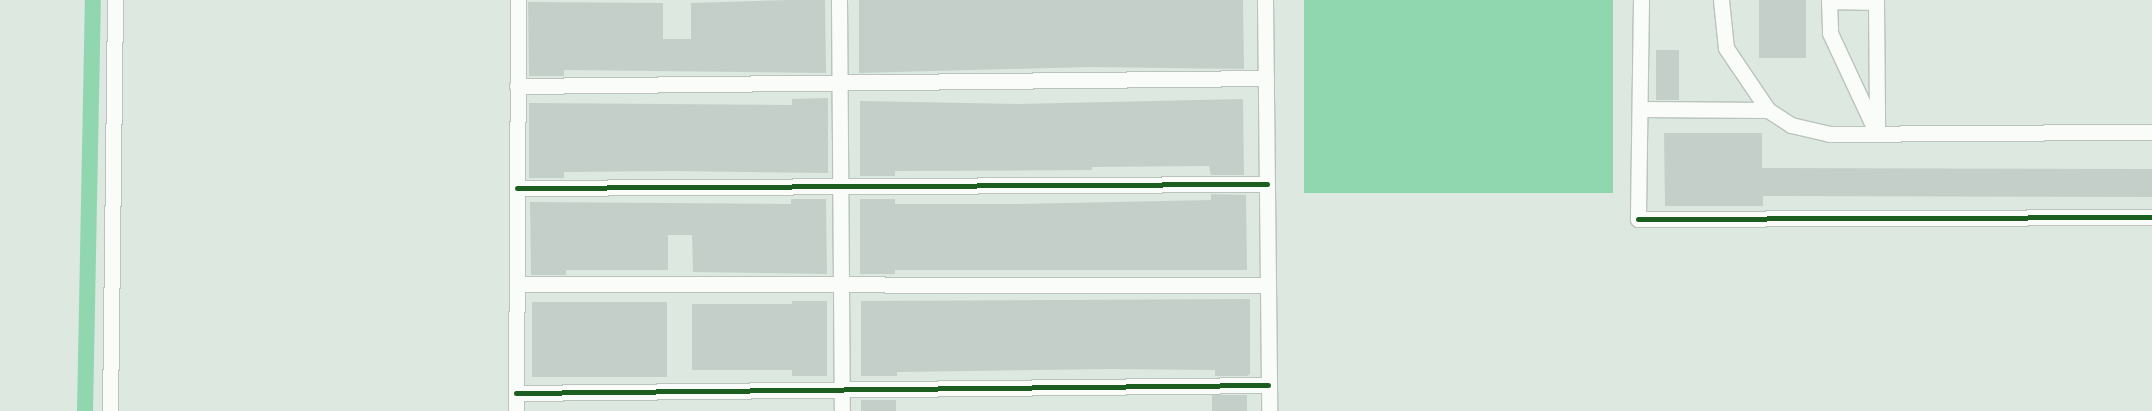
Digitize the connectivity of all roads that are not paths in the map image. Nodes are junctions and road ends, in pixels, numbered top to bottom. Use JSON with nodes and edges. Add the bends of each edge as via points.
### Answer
{"nodes":[{"id":1,"x":114,"y":0,"type":"edge"},
{"id":2,"x":518,"y":0,"type":"edge"},
{"id":3,"x":839,"y":0,"type":"edge"},
{"id":4,"x":1265,"y":0,"type":"edge"},
{"id":5,"x":1640,"y":0,"type":"edge"},
{"id":6,"x":1721,"y":0,"type":"edge"},
{"id":7,"x":1829,"y":1,"type":"edge"},
{"id":8,"x":1876,"y":1,"type":"edge"},
{"id":9,"x":1266,"y":78,"type":"junction"},
{"id":10,"x":840,"y":82,"type":"junction"},
{"id":11,"x":517,"y":86,"type":"junction"},
{"id":12,"x":1641,"y":109,"type":"junction"},
{"id":13,"x":1768,"y":110,"type":"junction"},
{"id":14,"x":2152,"y":132,"type":"edge"},
{"id":15,"x":1877,"y":134,"type":"junction"},
{"id":16,"x":1266,"y":184,"type":"junction"},
{"id":17,"x":840,"y":186,"type":"junction"},
{"id":18,"x":517,"y":188,"type":"junction"},
{"id":19,"x":2152,"y":217,"type":"edge"},
{"id":20,"x":517,"y":284,"type":"junction"},
{"id":21,"x":841,"y":285,"type":"junction"},
{"id":22,"x":1267,"y":285,"type":"junction"},
{"id":23,"x":1268,"y":385,"type":"junction"},
{"id":24,"x":841,"y":390,"type":"junction"},
{"id":25,"x":516,"y":393,"type":"junction"},
{"id":26,"x":110,"y":411,"type":"edge"},
{"id":27,"x":516,"y":411,"type":"edge"},
{"id":28,"x":842,"y":411,"type":"edge"},
{"id":29,"x":1268,"y":411,"type":"edge"}],
"edges":[{"from":1,"to":26,"type":"street"},
{"from":2,"to":11,"type":"street"},
{"from":3,"to":10,"type":"street"},
{"from":4,"to":9,"type":"street"},
{"from":5,"to":12,"type":"street"},
{"from":6,"to":13,"type":"street","via":[[1726,48]]},
{"from":7,"to":8,"type":"street"},
{"from":7,"to":15,"type":"street","via":[[1830,33]]},
{"from":8,"to":15,"type":"street"},
{"from":9,"to":10,"type":"street"},
{"from":9,"to":16,"type":"street"},
{"from":10,"to":11,"type":"street"},
{"from":10,"to":17,"type":"street"},
{"from":11,"to":18,"type":"street"},
{"from":12,"to":13,"type":"street"},
{"from":12,"to":19,"type":"street","via":[[1638,219]]},
{"from":13,"to":15,"type":"street","via":[[1791,125],[1829,134]]},
{"from":14,"to":15,"type":"street"},
{"from":16,"to":17,"type":"street"},
{"from":16,"to":22,"type":"street"},
{"from":17,"to":18,"type":"street"},
{"from":17,"to":21,"type":"street"},
{"from":18,"to":20,"type":"street"},
{"from":20,"to":21,"type":"street"},
{"from":20,"to":25,"type":"street"},
{"from":21,"to":22,"type":"street"},
{"from":21,"to":24,"type":"street"},
{"from":22,"to":23,"type":"street"},
{"from":23,"to":24,"type":"street"},
{"from":23,"to":29,"type":"street"},
{"from":24,"to":25,"type":"street"},
{"from":24,"to":28,"type":"street"},
{"from":25,"to":27,"type":"street"}]}
